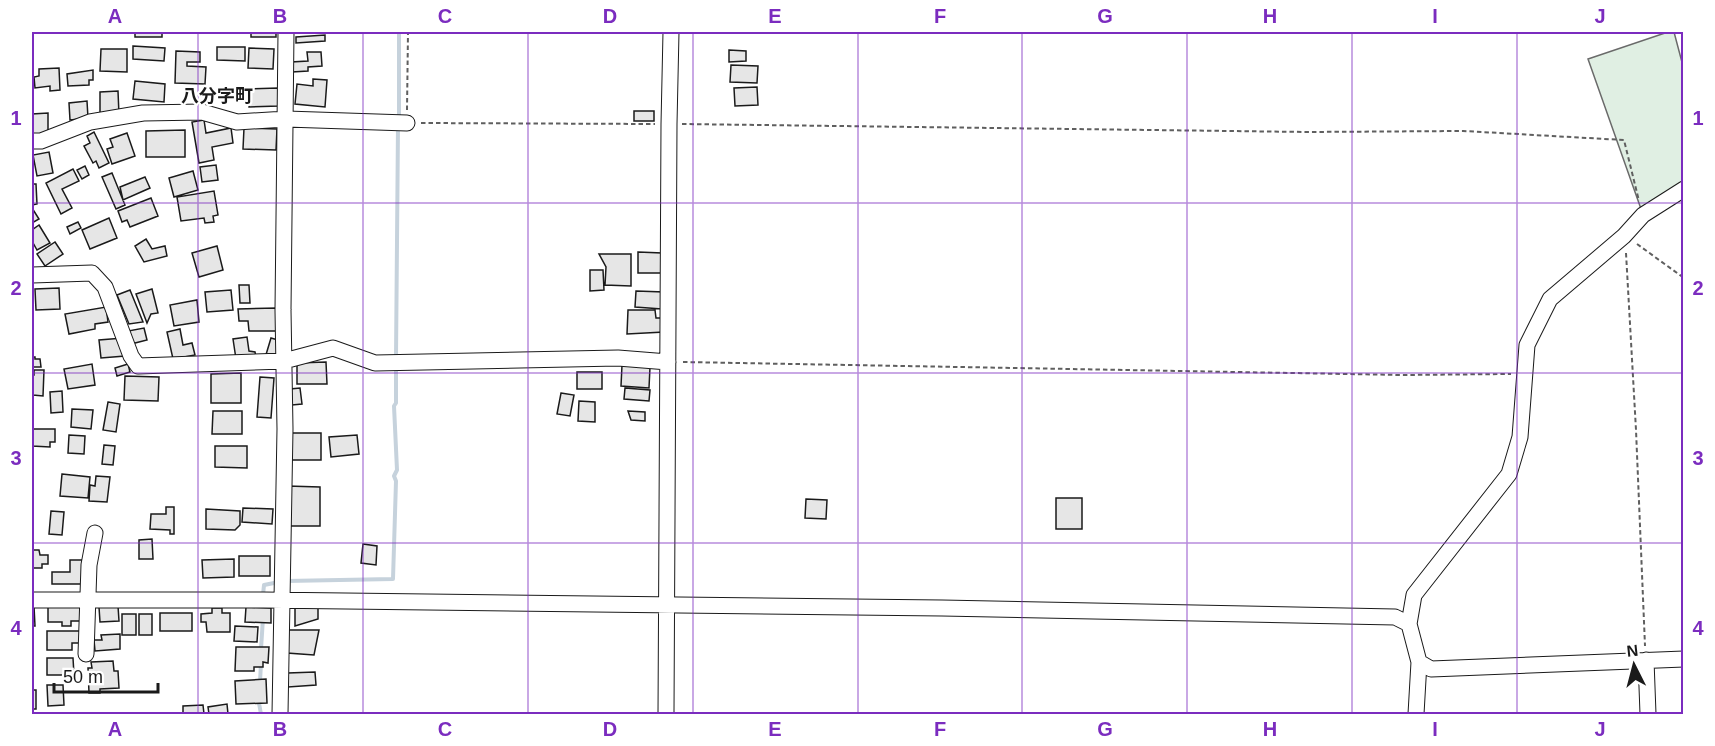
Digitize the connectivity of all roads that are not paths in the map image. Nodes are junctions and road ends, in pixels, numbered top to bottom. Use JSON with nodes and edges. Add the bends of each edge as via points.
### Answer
{"nodes":[{"id":1,"x":286,"y":32,"type":"edge"},
{"id":2,"x":671,"y":32,"type":"edge"},
{"id":3,"x":286,"y":119,"type":"junction"},
{"id":4,"x":407,"y":123,"type":"road end"},
{"id":5,"x":32,"y":141,"type":"edge"},
{"id":6,"x":1683,"y":189,"type":"edge"},
{"id":7,"x":32,"y":275,"type":"edge"},
{"id":8,"x":284,"y":361,"type":"junction"},
{"id":9,"x":668,"y":362,"type":"junction"},
{"id":10,"x":95,"y":533,"type":"dead end"},
{"id":11,"x":32,"y":600,"type":"edge"},
{"id":12,"x":87,"y":601,"type":"junction"},
{"id":13,"x":281,"y":601,"type":"junction"},
{"id":14,"x":666,"y":605,"type":"junction"},
{"id":15,"x":1409,"y":624,"type":"junction"},
{"id":16,"x":86,"y":654,"type":"dead end"},
{"id":17,"x":1683,"y":659,"type":"edge"},
{"id":18,"x":1646,"y":660,"type":"junction"},
{"id":19,"x":1419,"y":662,"type":"junction"},
{"id":20,"x":280,"y":714,"type":"edge"},
{"id":21,"x":666,"y":714,"type":"edge"},
{"id":22,"x":1416,"y":714,"type":"edge"},
{"id":23,"x":1648,"y":714,"type":"edge"}],
"edges":[{"from":1,"to":3,"type":"street"},
{"from":2,"to":9,"type":"street"},
{"from":3,"to":4,"type":"street"},
{"from":3,"to":5,"type":"street","via":[[237,122],[202,112],[143,113],[90,122]]},
{"from":3,"to":8,"type":"street"},
{"from":6,"to":15,"type":"street","via":[[1643,215],[1550,299],[1527,345],[1520,437],[1509,474],[1414,595]]},
{"from":7,"to":8,"type":"street","via":[[92,273],[105,287],[138,366]]},
{"from":8,"to":9,"type":"street","via":[[333,348],[375,363],[618,358]]},
{"from":8,"to":13,"type":"street"},
{"from":9,"to":14,"type":"street"},
{"from":10,"to":12,"type":"street"},
{"from":11,"to":12,"type":"street"},
{"from":12,"to":13,"type":"street"},
{"from":12,"to":16,"type":"street"},
{"from":13,"to":14,"type":"street"},
{"from":13,"to":20,"type":"street"},
{"from":14,"to":15,"type":"street","via":[[1383,616]]},
{"from":14,"to":21,"type":"street"},
{"from":15,"to":19,"type":"street"},
{"from":17,"to":18,"type":"street"},
{"from":18,"to":19,"type":"street","via":[[1431,669]]},
{"from":18,"to":23,"type":"street"},
{"from":19,"to":22,"type":"street"}]}
